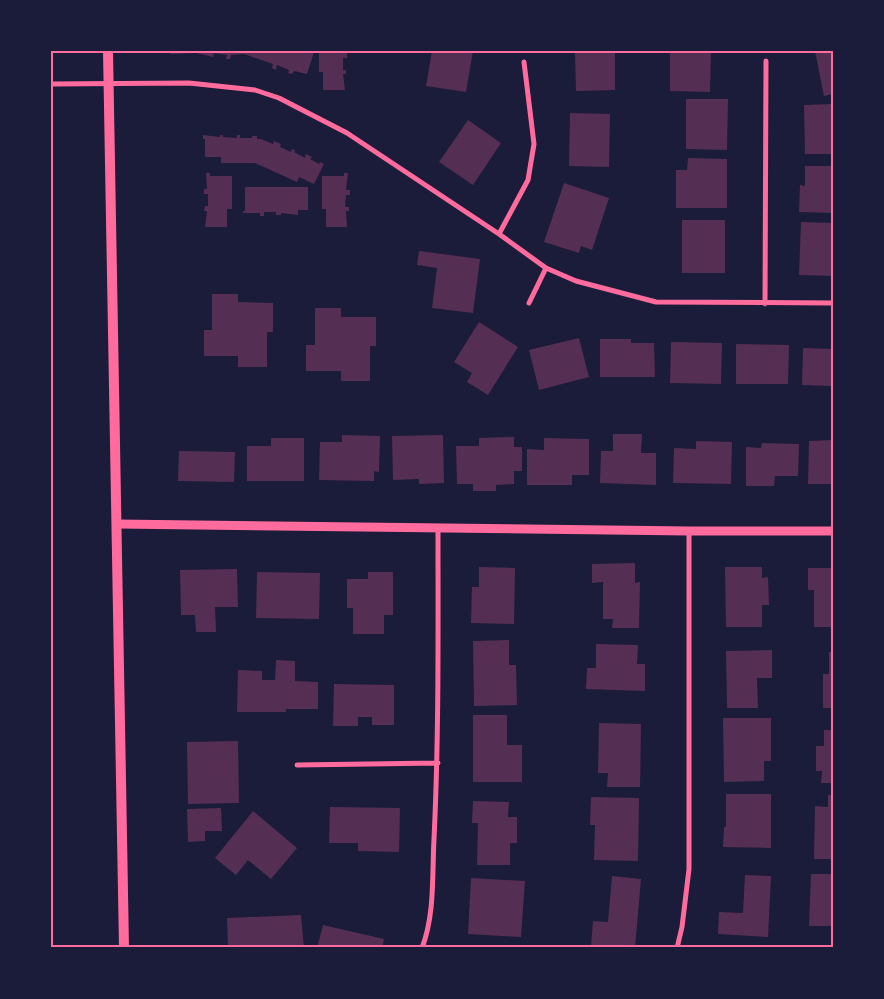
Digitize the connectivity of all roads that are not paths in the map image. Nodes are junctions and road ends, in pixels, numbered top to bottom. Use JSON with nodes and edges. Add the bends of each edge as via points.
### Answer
{"nodes":[{"id":1,"x":108,"y":51,"type":"edge"},
{"id":2,"x":766,"y":61,"type":"dead end"},
{"id":3,"x":524,"y":62,"type":"dead end"},
{"id":4,"x":108,"y":83,"type":"junction"},
{"id":5,"x":51,"y":84,"type":"edge"},
{"id":6,"x":499,"y":234,"type":"junction"},
{"id":7,"x":546,"y":268,"type":"junction"},
{"id":8,"x":529,"y":303,"type":"dead end"},
{"id":9,"x":833,"y":303,"type":"edge"},
{"id":10,"x":765,"y":304,"type":"junction"},
{"id":11,"x":116,"y":524,"type":"junction"},
{"id":12,"x":438,"y":526,"type":"junction"},
{"id":13,"x":689,"y":531,"type":"junction"},
{"id":14,"x":833,"y":531,"type":"edge"},
{"id":15,"x":438,"y":763,"type":"junction"},
{"id":16,"x":297,"y":765,"type":"dead end"},
{"id":17,"x":124,"y":948,"type":"edge"},
{"id":18,"x":422,"y":948,"type":"edge"},
{"id":19,"x":677,"y":948,"type":"edge"}],
"edges":[{"from":1,"to":4,"type":"main road"},
{"from":2,"to":10,"type":"street"},
{"from":3,"to":6,"type":"street","via":[[534,144],[528,180]]},
{"from":4,"to":5,"type":"street"},
{"from":4,"to":6,"type":"street","via":[[198,84],[255,90],[278,98],[347,133]]},
{"from":4,"to":11,"type":"main road"},
{"from":6,"to":7,"type":"street"},
{"from":7,"to":8,"type":"street"},
{"from":7,"to":10,"type":"street","via":[[576,281],[656,302]]},
{"from":9,"to":10,"type":"street"},
{"from":11,"to":12,"type":"street"},
{"from":11,"to":17,"type":"main road"},
{"from":12,"to":13,"type":"street"},
{"from":12,"to":15,"type":"street"},
{"from":13,"to":14,"type":"street"},
{"from":13,"to":19,"type":"street","via":[[689,869]]},
{"from":15,"to":16,"type":"street"},
{"from":15,"to":18,"type":"street","via":[[432,893],[428,934]]}]}
